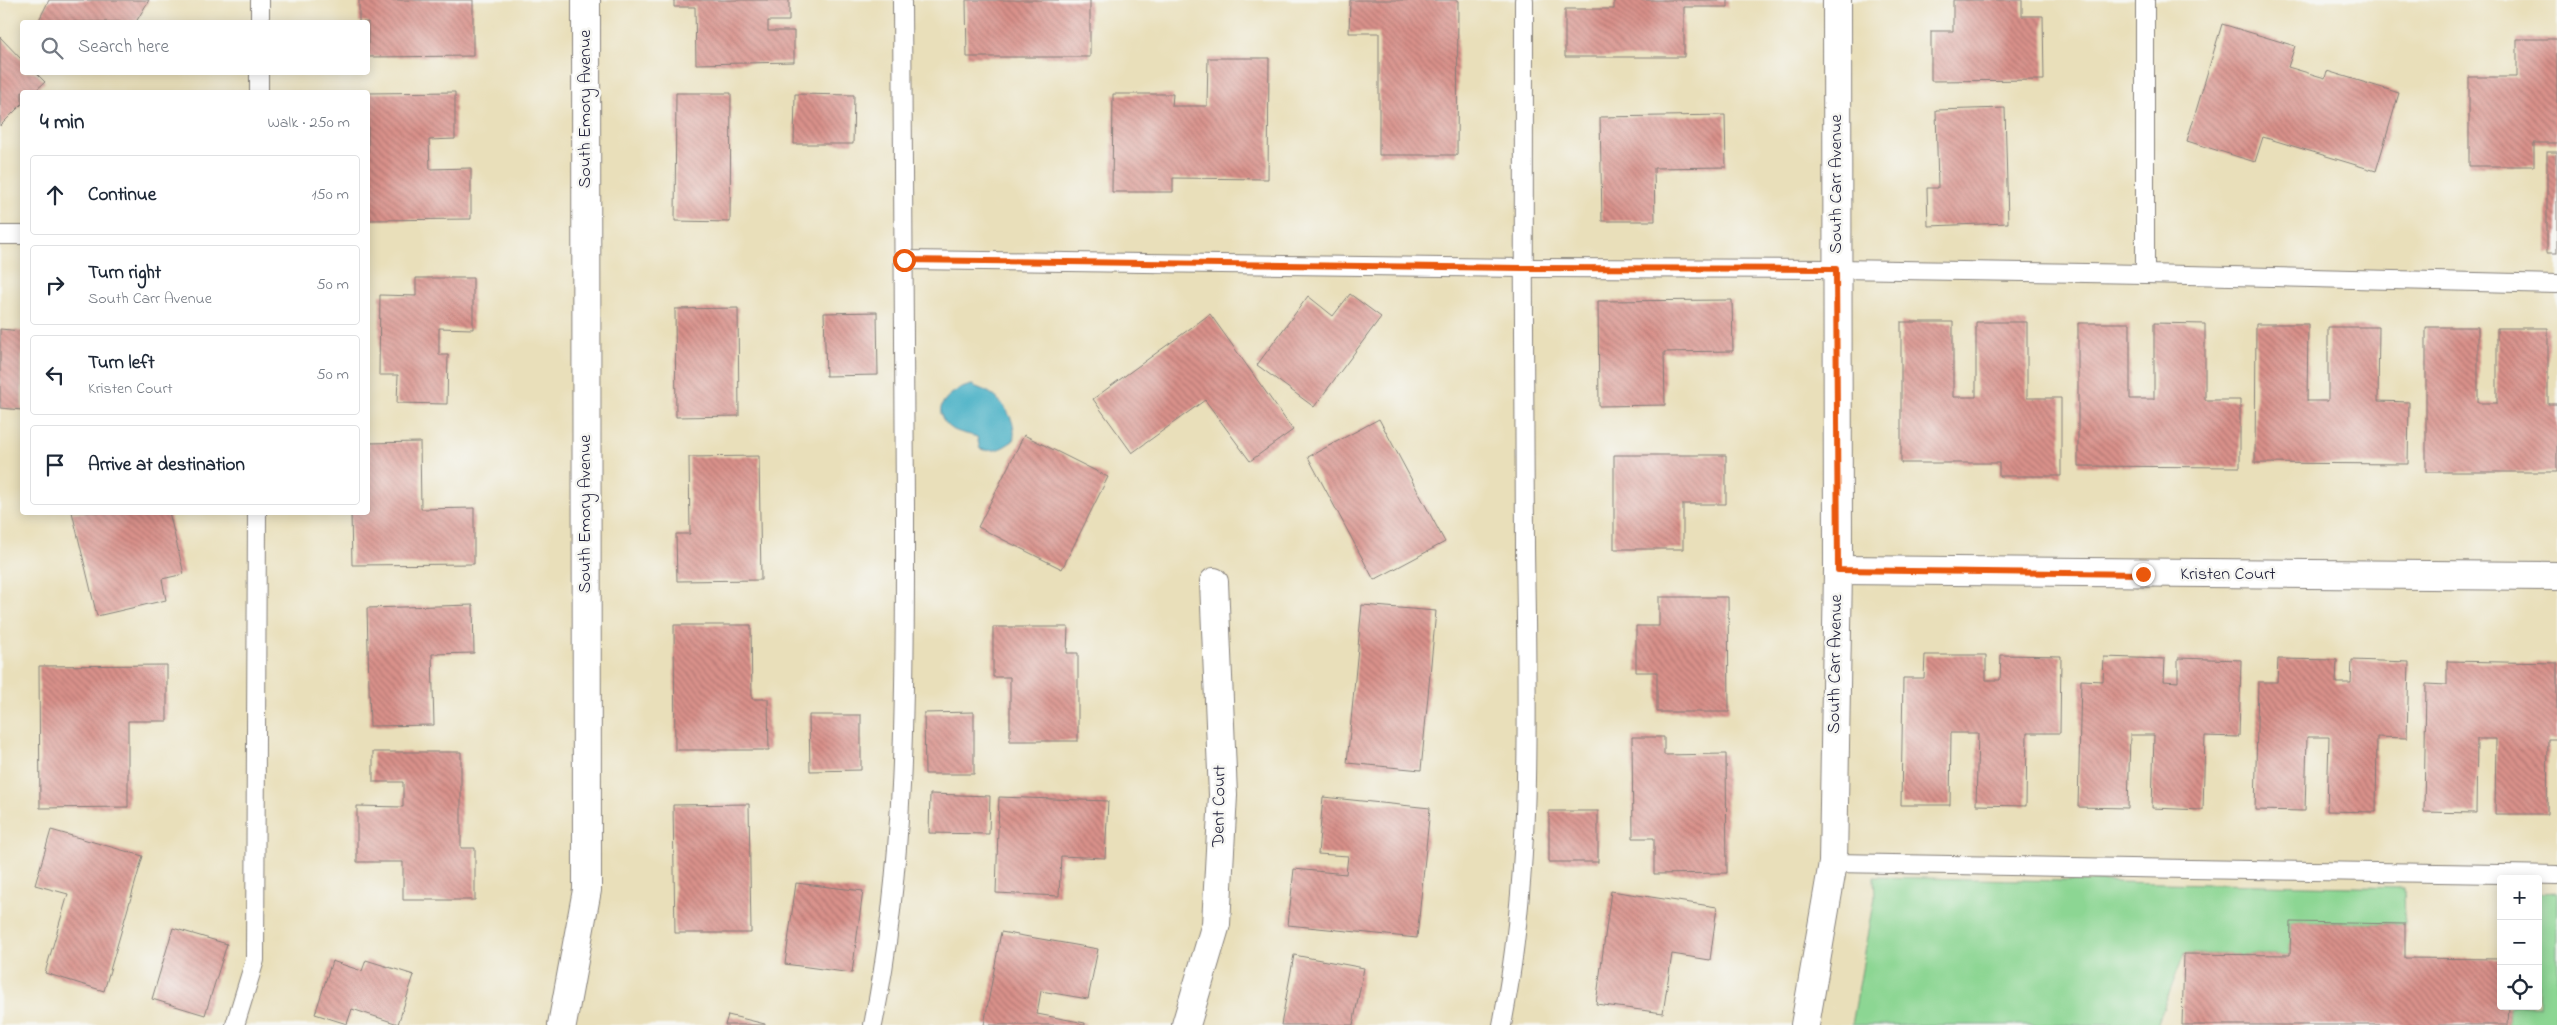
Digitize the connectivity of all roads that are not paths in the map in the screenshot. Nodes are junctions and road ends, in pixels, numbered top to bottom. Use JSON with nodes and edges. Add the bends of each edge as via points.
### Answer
{"nodes":[{"id":1,"x":260,"y":0,"type":"edge"},
{"id":2,"x":586,"y":0,"type":"edge"},
{"id":3,"x":902,"y":0,"type":"edge"},
{"id":4,"x":1524,"y":0,"type":"edge"},
{"id":5,"x":1836,"y":0,"type":"edge"},
{"id":6,"x":2145,"y":0,"type":"edge"},
{"id":7,"x":260,"y":20,"type":"edge"},
{"id":8,"x":259,"y":75,"type":"edge"},
{"id":9,"x":259,"y":90,"type":"edge"},
{"id":10,"x":0,"y":235,"type":"edge"},
{"id":11,"x":20,"y":235,"type":"edge"},
{"id":12,"x":904,"y":260,"type":"junction"},
{"id":13,"x":1523,"y":268,"type":"junction"},
{"id":14,"x":1836,"y":269,"type":"junction"},
{"id":15,"x":2144,"y":274,"type":"junction"},
{"id":16,"x":2557,"y":284,"type":"edge"},
{"id":17,"x":257,"y":515,"type":"edge"},
{"id":18,"x":1838,"y":570,"type":"junction"},
{"id":19,"x":2557,"y":576,"type":"edge"},
{"id":20,"x":1214,"y":582,"type":"dead end"},
{"id":21,"x":1833,"y":863,"type":"junction"},
{"id":22,"x":2557,"y":875,"type":"edge"},
{"id":23,"x":236,"y":1025,"type":"edge"},
{"id":24,"x":562,"y":1025,"type":"edge"},
{"id":25,"x":873,"y":1025,"type":"edge"},
{"id":26,"x":1186,"y":1025,"type":"edge"},
{"id":27,"x":1502,"y":1025,"type":"edge"},
{"id":28,"x":1805,"y":1025,"type":"edge"}],
"edges":[{"from":1,"to":7,"type":"lane"},
{"from":2,"to":24,"type":"street","name":"South Emory Avenue","via":[[587,890]]},
{"from":3,"to":12,"type":"lane"},
{"from":4,"to":13,"type":"lane"},
{"from":5,"to":14,"type":"street","name":"South Carr Avenue"},
{"from":6,"to":15,"type":"lane"},
{"from":8,"to":9,"type":"lane"},
{"from":10,"to":11,"type":"lane"},
{"from":12,"to":13,"type":"lane"},
{"from":12,"to":25,"type":"lane","via":[[905,635],[898,818],[886,963]]},
{"from":13,"to":14,"type":"lane"},
{"from":13,"to":27,"type":"lane","via":[[1527,751],[1520,893],[1510,985]]},
{"from":14,"to":15,"type":"lane"},
{"from":14,"to":18,"type":"street","name":"South Carr Avenue"},
{"from":15,"to":16,"type":"lane"},
{"from":17,"to":23,"type":"lane","via":[[255,960]]},
{"from":18,"to":19,"type":"street","name":"Kristen Court"},
{"from":18,"to":21,"type":"street","name":"South Carr Avenue"},
{"from":20,"to":26,"type":"street","name":"Dent Court","via":[[1223,795],[1216,924]]},
{"from":21,"to":22,"type":"lane"},
{"from":21,"to":28,"type":"street","name":"South Carr Avenue"}]}
